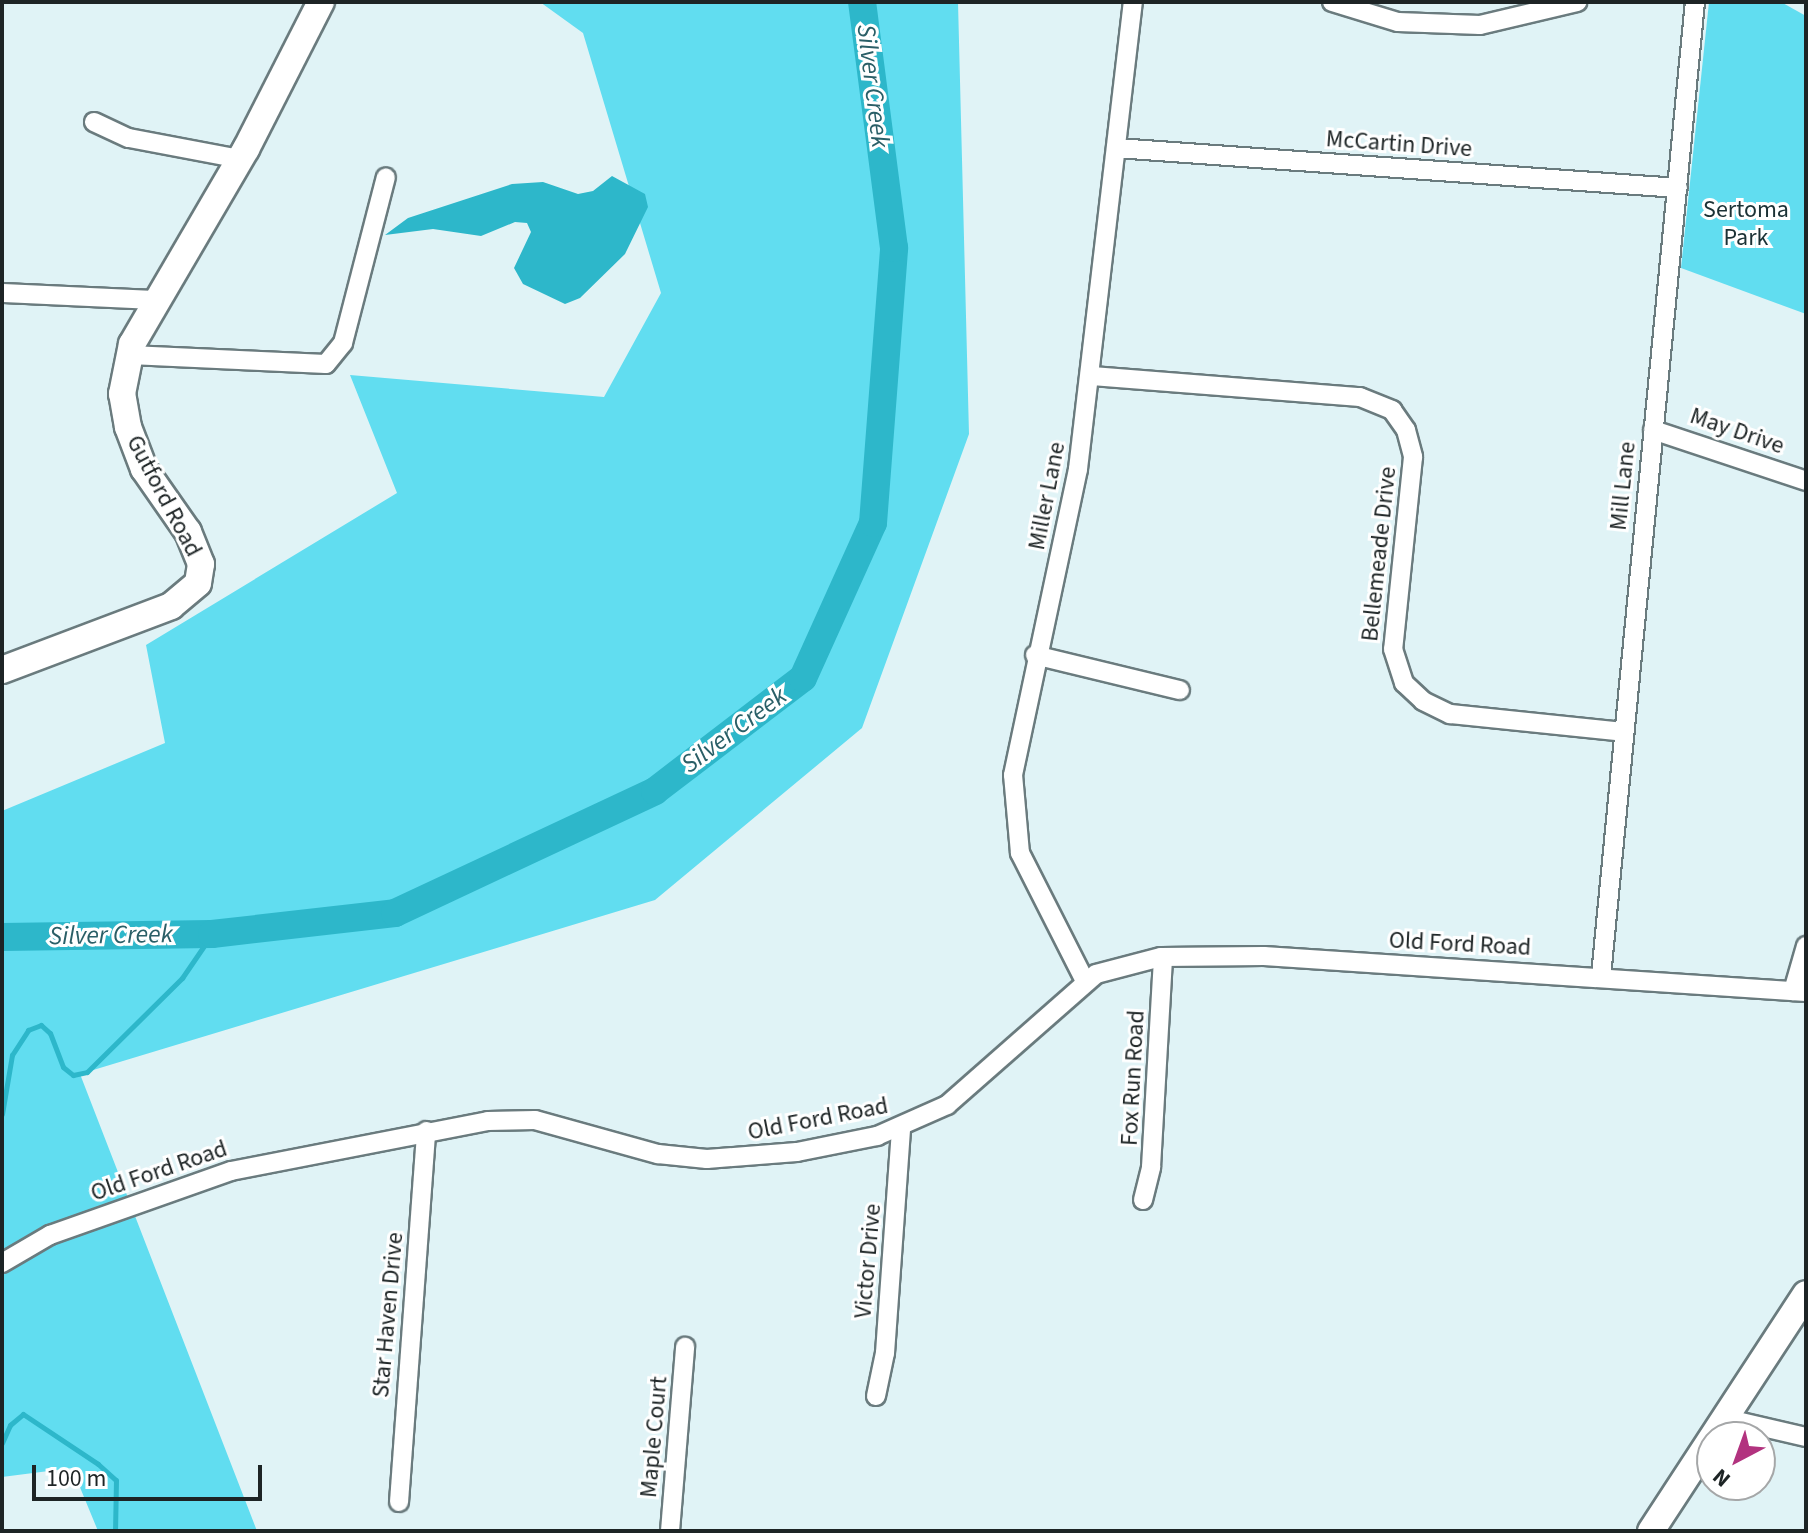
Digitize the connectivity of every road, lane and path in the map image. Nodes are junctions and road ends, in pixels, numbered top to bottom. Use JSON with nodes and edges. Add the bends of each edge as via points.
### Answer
{"nodes":[{"id":1,"x":321,"y":2,"type":"edge"},
{"id":2,"x":1133,"y":2,"type":"edge"},
{"id":3,"x":1332,"y":2,"type":"edge"},
{"id":4,"x":1577,"y":2,"type":"edge"},
{"id":5,"x":1695,"y":2,"type":"edge"},
{"id":6,"x":94,"y":122,"type":"dead end"},
{"id":7,"x":1116,"y":148,"type":"junction"},
{"id":8,"x":240,"y":159,"type":"junction"},
{"id":9,"x":386,"y":177,"type":"dead end"},
{"id":10,"x":1678,"y":188,"type":"junction"},
{"id":11,"x":2,"y":293,"type":"edge"},
{"id":12,"x":156,"y":300,"type":"junction"},
{"id":13,"x":130,"y":355,"type":"junction"},
{"id":14,"x":1092,"y":376,"type":"junction"},
{"id":15,"x":1653,"y":430,"type":"junction"},
{"id":16,"x":1806,"y":481,"type":"edge"},
{"id":17,"x":1035,"y":655,"type":"junction"},
{"id":18,"x":2,"y":670,"type":"edge"},
{"id":19,"x":1180,"y":690,"type":"dead end"},
{"id":20,"x":1624,"y":732,"type":"junction"},
{"id":21,"x":1806,"y":946,"type":"edge"},
{"id":22,"x":1163,"y":958,"type":"junction"},
{"id":23,"x":1601,"y":976,"type":"junction"},
{"id":24,"x":1085,"y":981,"type":"junction"},
{"id":25,"x":1800,"y":991,"type":"edge"},
{"id":26,"x":901,"y":1128,"type":"junction"},
{"id":27,"x":426,"y":1131,"type":"junction"},
{"id":28,"x":1143,"y":1200,"type":"dead end"},
{"id":29,"x":2,"y":1262,"type":"edge"},
{"id":30,"x":1806,"y":1294,"type":"edge"},
{"id":31,"x":685,"y":1347,"type":"dead end"},
{"id":32,"x":876,"y":1396,"type":"dead end"},
{"id":33,"x":1724,"y":1418,"type":"junction"},
{"id":34,"x":1806,"y":1437,"type":"edge"},
{"id":35,"x":399,"y":1502,"type":"dead end"},
{"id":36,"x":670,"y":1531,"type":"edge"},
{"id":37,"x":1651,"y":1531,"type":"edge"}],
"edges":[{"from":1,"to":8,"type":"street","name":"Gutford Road"},
{"from":2,"to":7,"type":"street","name":"Miller Lane"},
{"from":3,"to":4,"type":"street","via":[[1398,22],[1480,25],[1523,19]]},
{"from":5,"to":10,"type":"street","name":"Mill Lane"},
{"from":6,"to":8,"type":"street","via":[[129,138]]},
{"from":7,"to":10,"type":"street","name":"McCartin Drive"},
{"from":7,"to":14,"type":"street","name":"Miller Lane"},
{"from":8,"to":12,"type":"street","name":"Gutford Road"},
{"from":9,"to":13,"type":"street","via":[[343,343],[326,364]]},
{"from":10,"to":15,"type":"street","name":"Mill Lane"},
{"from":11,"to":12,"type":"street"},
{"from":12,"to":13,"type":"street","name":"Gutford Road"},
{"from":13,"to":18,"type":"street","name":"Gutford Road","via":[[122,394],[128,427],[144,469],[188,532],[201,564],[198,583],[171,606]]},
{"from":14,"to":17,"type":"street","name":"Miller Lane","via":[[1078,469]]},
{"from":14,"to":20,"type":"street","name":"Bellemeade Drive","via":[[1360,397],[1392,410],[1406,430],[1413,457],[1393,649],[1404,683],[1423,701],[1450,714]]},
{"from":15,"to":16,"type":"street","name":"May Drive"},
{"from":15,"to":20,"type":"street","name":"Mill Lane"},
{"from":17,"to":19,"type":"street"},
{"from":17,"to":24,"type":"street","name":"Miller Lane","via":[[1013,775],[1016,839],[1039,896]]},
{"from":20,"to":23,"type":"street","name":"Mill Lane"},
{"from":21,"to":25,"type":"street"},
{"from":22,"to":23,"type":"street","name":"Old Ford Road","via":[[1264,956]]},
{"from":22,"to":24,"type":"street","name":"Old Ford Road","via":[[1116,967]]},
{"from":22,"to":28,"type":"street","name":"Fox Run Road","via":[[1151,1167]]},
{"from":23,"to":25,"type":"street","name":"Old Ford Road"},
{"from":24,"to":26,"type":"street","name":"Old Ford Road","via":[[968,1089]]},
{"from":26,"to":27,"type":"street","name":"Old Ford Road","via":[[851,1142],[741,1159],[658,1154],[535,1120]]},
{"from":26,"to":32,"type":"street","name":"Victor Drive","via":[[885,1353]]},
{"from":27,"to":29,"type":"street","name":"Old Ford Road","via":[[282,1158],[154,1194],[50,1235]]},
{"from":27,"to":35,"type":"street","name":"Star Haven Drive"},
{"from":30,"to":33,"type":"street"},
{"from":31,"to":36,"type":"street","name":"Maple Court"},
{"from":33,"to":34,"type":"street"},
{"from":33,"to":37,"type":"street"}]}
